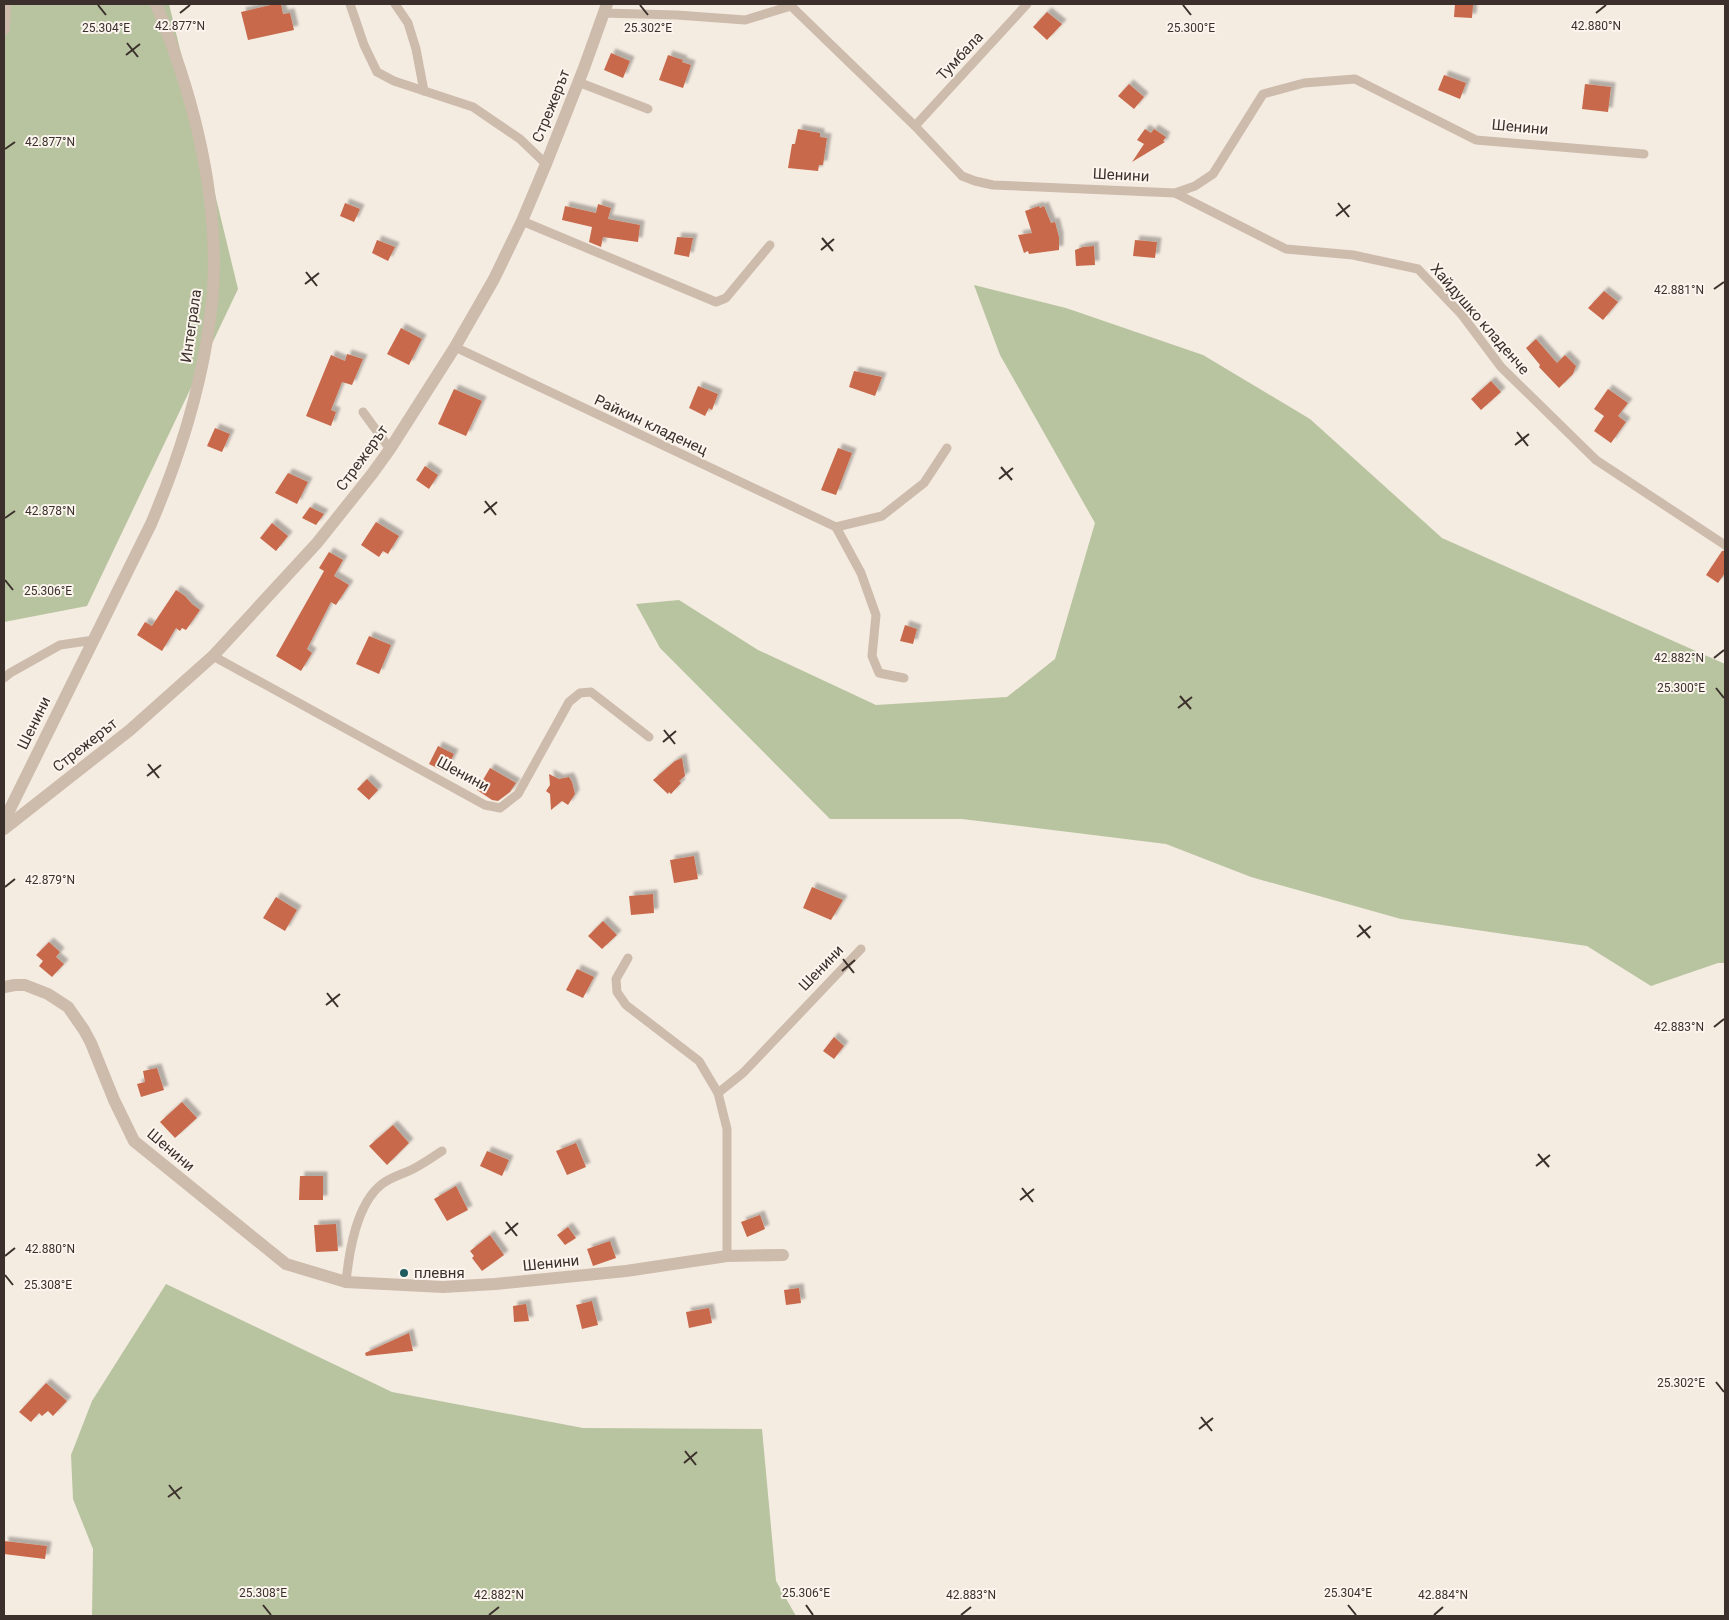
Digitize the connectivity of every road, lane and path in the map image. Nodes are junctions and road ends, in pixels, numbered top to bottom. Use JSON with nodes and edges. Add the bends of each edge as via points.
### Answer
{"nodes":[{"id":1,"x":6,"y":4,"type":"edge"},
{"id":2,"x":156,"y":4,"type":"edge"},
{"id":3,"x":350,"y":4,"type":"edge"},
{"id":4,"x":395,"y":4,"type":"edge"},
{"id":5,"x":1027,"y":4,"type":"edge"},
{"id":6,"x":792,"y":5,"type":"edge"},
{"id":7,"x":605,"y":8,"type":"edge"},
{"id":8,"x":4,"y":29,"type":"edge"},
{"id":9,"x":578,"y":82,"type":"junction"},
{"id":10,"x":424,"y":91,"type":"junction"},
{"id":11,"x":648,"y":109,"type":"dead end"},
{"id":12,"x":915,"y":126,"type":"junction"},
{"id":13,"x":1644,"y":154,"type":"dead end"},
{"id":14,"x":546,"y":164,"type":"junction"},
{"id":15,"x":1175,"y":193,"type":"junction"},
{"id":16,"x":522,"y":221,"type":"junction"},
{"id":17,"x":770,"y":245,"type":"dead end"},
{"id":18,"x":455,"y":347,"type":"junction"},
{"id":19,"x":363,"y":412,"type":"dead end"},
{"id":20,"x":947,"y":448,"type":"dead end"},
{"id":21,"x":390,"y":449,"type":"junction"},
{"id":22,"x":836,"y":527,"type":"junction"},
{"id":23,"x":1725,"y":545,"type":"edge"},
{"id":24,"x":94,"y":640,"type":"junction"},
{"id":25,"x":213,"y":656,"type":"junction"},
{"id":26,"x":4,"y":678,"type":"edge"},
{"id":27,"x":904,"y":678,"type":"dead end"},
{"id":28,"x":649,"y":737,"type":"dead end"},
{"id":29,"x":4,"y":821,"type":"edge"},
{"id":30,"x":4,"y":829,"type":"edge"},
{"id":31,"x":861,"y":949,"type":"dead end"},
{"id":32,"x":628,"y":958,"type":"dead end"},
{"id":33,"x":4,"y":988,"type":"edge"},
{"id":34,"x":718,"y":1093,"type":"junction"},
{"id":35,"x":442,"y":1151,"type":"dead end"},
{"id":36,"x":783,"y":1255,"type":"dead end"},
{"id":37,"x":727,"y":1256,"type":"junction"},
{"id":38,"x":346,"y":1282,"type":"junction"}],
"edges":[{"from":1,"to":8,"type":"street"},
{"from":2,"to":24,"type":"street","name":"Интеграла","via":[[173,45],[192,107],[206,173],[213,231],[213,292],[200,378],[184,439],[151,524]]},
{"from":3,"to":10,"type":"lane","via":[[377,72],[394,82]]},
{"from":4,"to":10,"type":"lane","via":[[408,23]]},
{"from":5,"to":12,"type":"lane","name":"Тумбала"},
{"from":6,"to":7,"type":"lane","name":"Шенини","via":[[745,20]]},
{"from":6,"to":12,"type":"lane","name":"Шенини"},
{"from":7,"to":9,"type":"street","name":"Стрежерът"},
{"from":9,"to":11,"type":"lane"},
{"from":9,"to":14,"type":"street","name":"Стрежерът"},
{"from":10,"to":14,"type":"lane","via":[[473,107],[520,139]]},
{"from":12,"to":15,"type":"lane","name":"Шенини","via":[[962,176],[976,181],[993,185]]},
{"from":13,"to":15,"type":"lane","name":"Шенини","via":[[1476,140],[1355,79],[1304,83],[1263,94],[1213,174],[1195,186]]},
{"from":14,"to":16,"type":"street","name":"Стрежерът"},
{"from":15,"to":23,"type":"lane","name":"Хайдушко кладенче","via":[[1286,249],[1353,255],[1418,269],[1462,315],[1501,367],[1596,460]]},
{"from":16,"to":17,"type":"lane","via":[[716,302],[726,298]]},
{"from":16,"to":18,"type":"street","name":"Стрежерът","via":[[494,279]]},
{"from":18,"to":21,"type":"street","name":"Стрежерът"},
{"from":18,"to":22,"type":"lane","name":"Райкин кладенец"},
{"from":19,"to":21,"type":"lane"},
{"from":20,"to":22,"type":"lane","via":[[924,483],[882,516]]},
{"from":21,"to":25,"type":"street","name":"Стрежерът","via":[[317,543]]},
{"from":22,"to":27,"type":"lane","via":[[862,573],[876,615],[874,665],[879,673]]},
{"from":24,"to":26,"type":"lane","via":[[60,645]]},
{"from":24,"to":29,"type":"street","name":"Шенини"},
{"from":25,"to":28,"type":"lane","name":"Шенини","via":[[486,805],[500,808],[518,794],[570,702],[580,693],[590,692]]},
{"from":25,"to":30,"type":"street","name":"Стрежерът","via":[[130,730]]},
{"from":31,"to":34,"type":"lane","name":"Шенини","via":[[743,1073]]},
{"from":32,"to":34,"type":"lane","via":[[616,979],[617,992],[626,1005],[699,1061]]},
{"from":33,"to":38,"type":"street","name":"Шенини","via":[[25,985],[68,1007],[87,1036],[134,1141],[286,1264]]},
{"from":34,"to":37,"type":"lane","via":[[727,1129]]},
{"from":35,"to":38,"type":"lane","via":[[382,1184],[370,1196],[359,1218],[348,1259]]},
{"from":36,"to":37,"type":"street","name":"Шенини"},
{"from":37,"to":38,"type":"street","name":"Шенини","via":[[626,1271],[443,1288]]}]}
